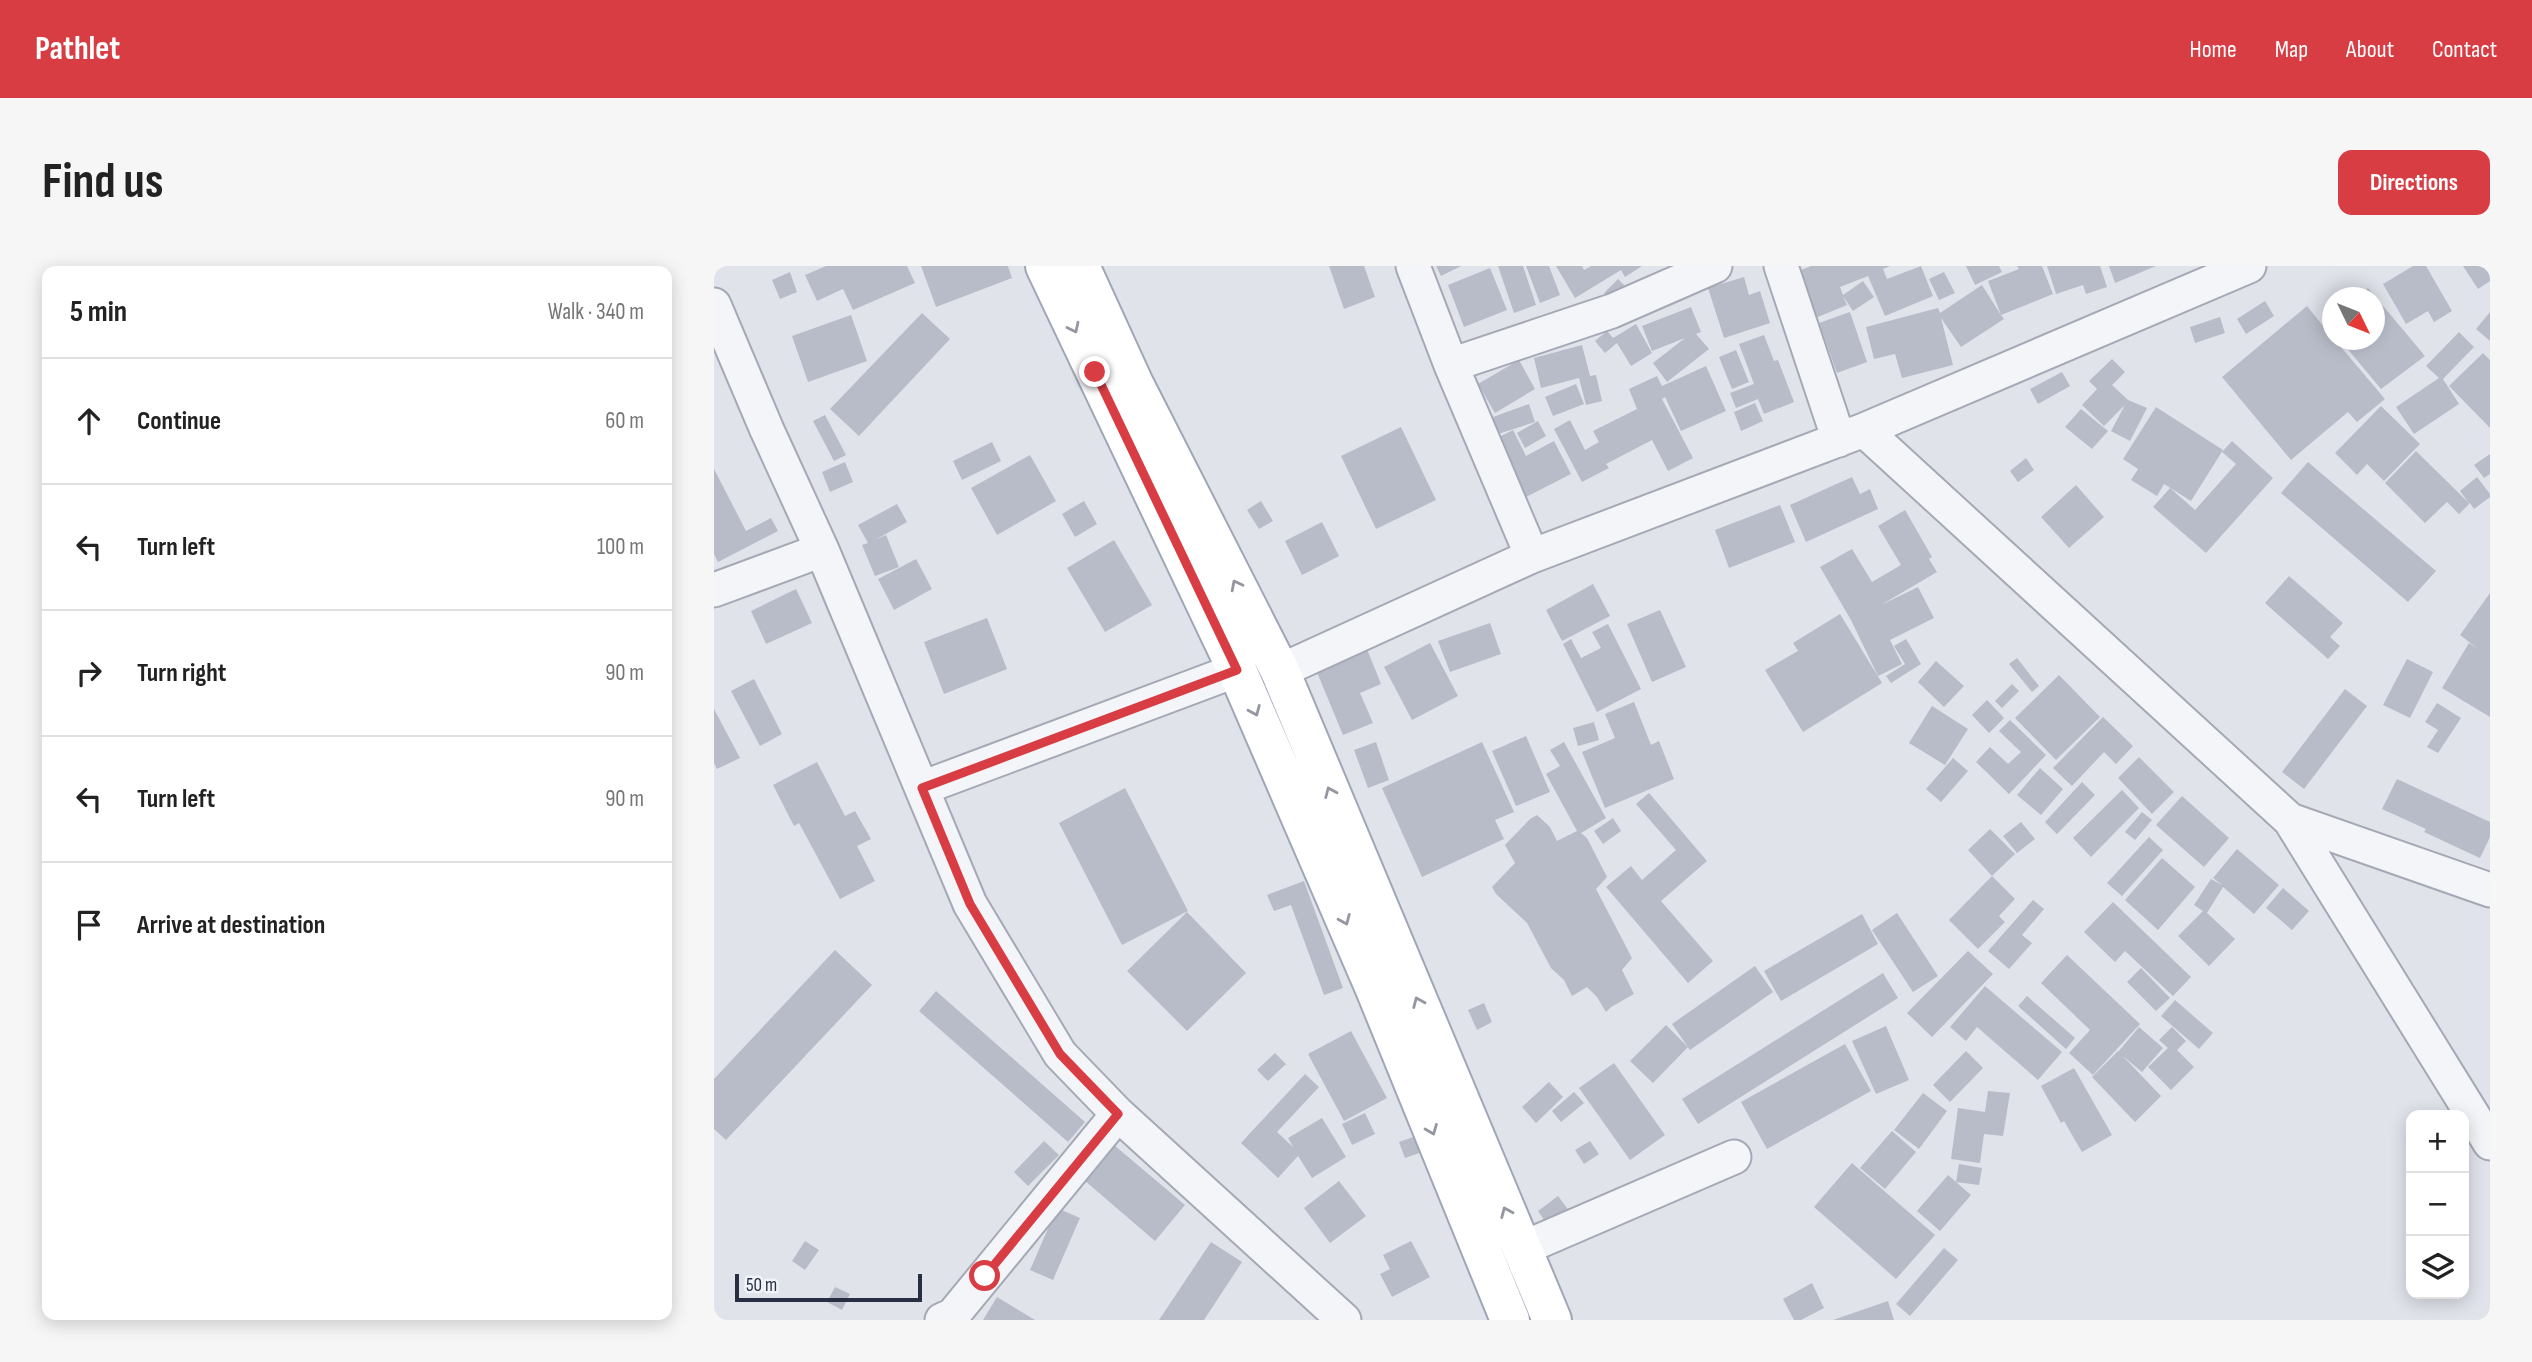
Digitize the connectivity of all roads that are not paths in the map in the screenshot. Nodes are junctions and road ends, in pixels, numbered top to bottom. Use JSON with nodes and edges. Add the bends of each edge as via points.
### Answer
{"nodes":[{"id":1,"x":1045,"y":266,"type":"edge"},
{"id":2,"x":1080,"y":266,"type":"edge"},
{"id":3,"x":1413,"y":266,"type":"edge"},
{"id":4,"x":1715,"y":266,"type":"edge"},
{"id":5,"x":1781,"y":266,"type":"edge"},
{"id":6,"x":2249,"y":266,"type":"edge"},
{"id":7,"x":714,"y":305,"type":"edge"},
{"id":8,"x":1451,"y":365,"type":"junction"},
{"id":9,"x":1851,"y":435,"type":"junction"},
{"id":10,"x":822,"y":550,"type":"junction"},
{"id":11,"x":1532,"y":556,"type":"junction"},
{"id":12,"x":714,"y":590,"type":"edge"},
{"id":13,"x":1237,"y":670,"type":"junction"},
{"id":14,"x":1280,"y":671,"type":"junction"},
{"id":15,"x":922,"y":788,"type":"junction"},
{"id":16,"x":2290,"y":820,"type":"junction"},
{"id":17,"x":2490,"y":890,"type":"edge"},
{"id":18,"x":1118,"y":1114,"type":"junction"},
{"id":19,"x":2490,"y":1143,"type":"edge"},
{"id":20,"x":1734,"y":1157,"type":"dead end"},
{"id":21,"x":1521,"y":1248,"type":"junction"},
{"id":22,"x":942,"y":1320,"type":"edge"},
{"id":23,"x":1344,"y":1320,"type":"edge"},
{"id":24,"x":1510,"y":1320,"type":"edge"},
{"id":25,"x":1552,"y":1320,"type":"edge"}],
"edges":[{"from":1,"to":13,"type":"main road","one_way":true},
{"from":14,"to":2,"type":"main road","one_way":true,"via":[[1133,382]]},
{"from":3,"to":8,"type":"street"},
{"from":4,"to":8,"type":"street","via":[[1612,311]]},
{"from":5,"to":9,"type":"street"},
{"from":6,"to":9,"type":"street"},
{"from":7,"to":10,"type":"street"},
{"from":8,"to":11,"type":"street"},
{"from":9,"to":11,"type":"street"},
{"from":9,"to":16,"type":"street"},
{"from":10,"to":12,"type":"street"},
{"from":10,"to":15,"type":"street"},
{"from":11,"to":14,"type":"street"},
{"from":13,"to":15,"type":"street"},
{"from":13,"to":24,"type":"main road","one_way":true,"via":[[1375,989]]},
{"from":21,"to":14,"type":"main road","one_way":true},
{"from":15,"to":18,"type":"street","via":[[970,904],[1060,1054]]},
{"from":16,"to":17,"type":"street"},
{"from":16,"to":19,"type":"street"},
{"from":18,"to":22,"type":"street","via":[[953,1315]]},
{"from":18,"to":23,"type":"street"},
{"from":20,"to":21,"type":"street"},
{"from":21,"to":25,"type":"main road"}]}
